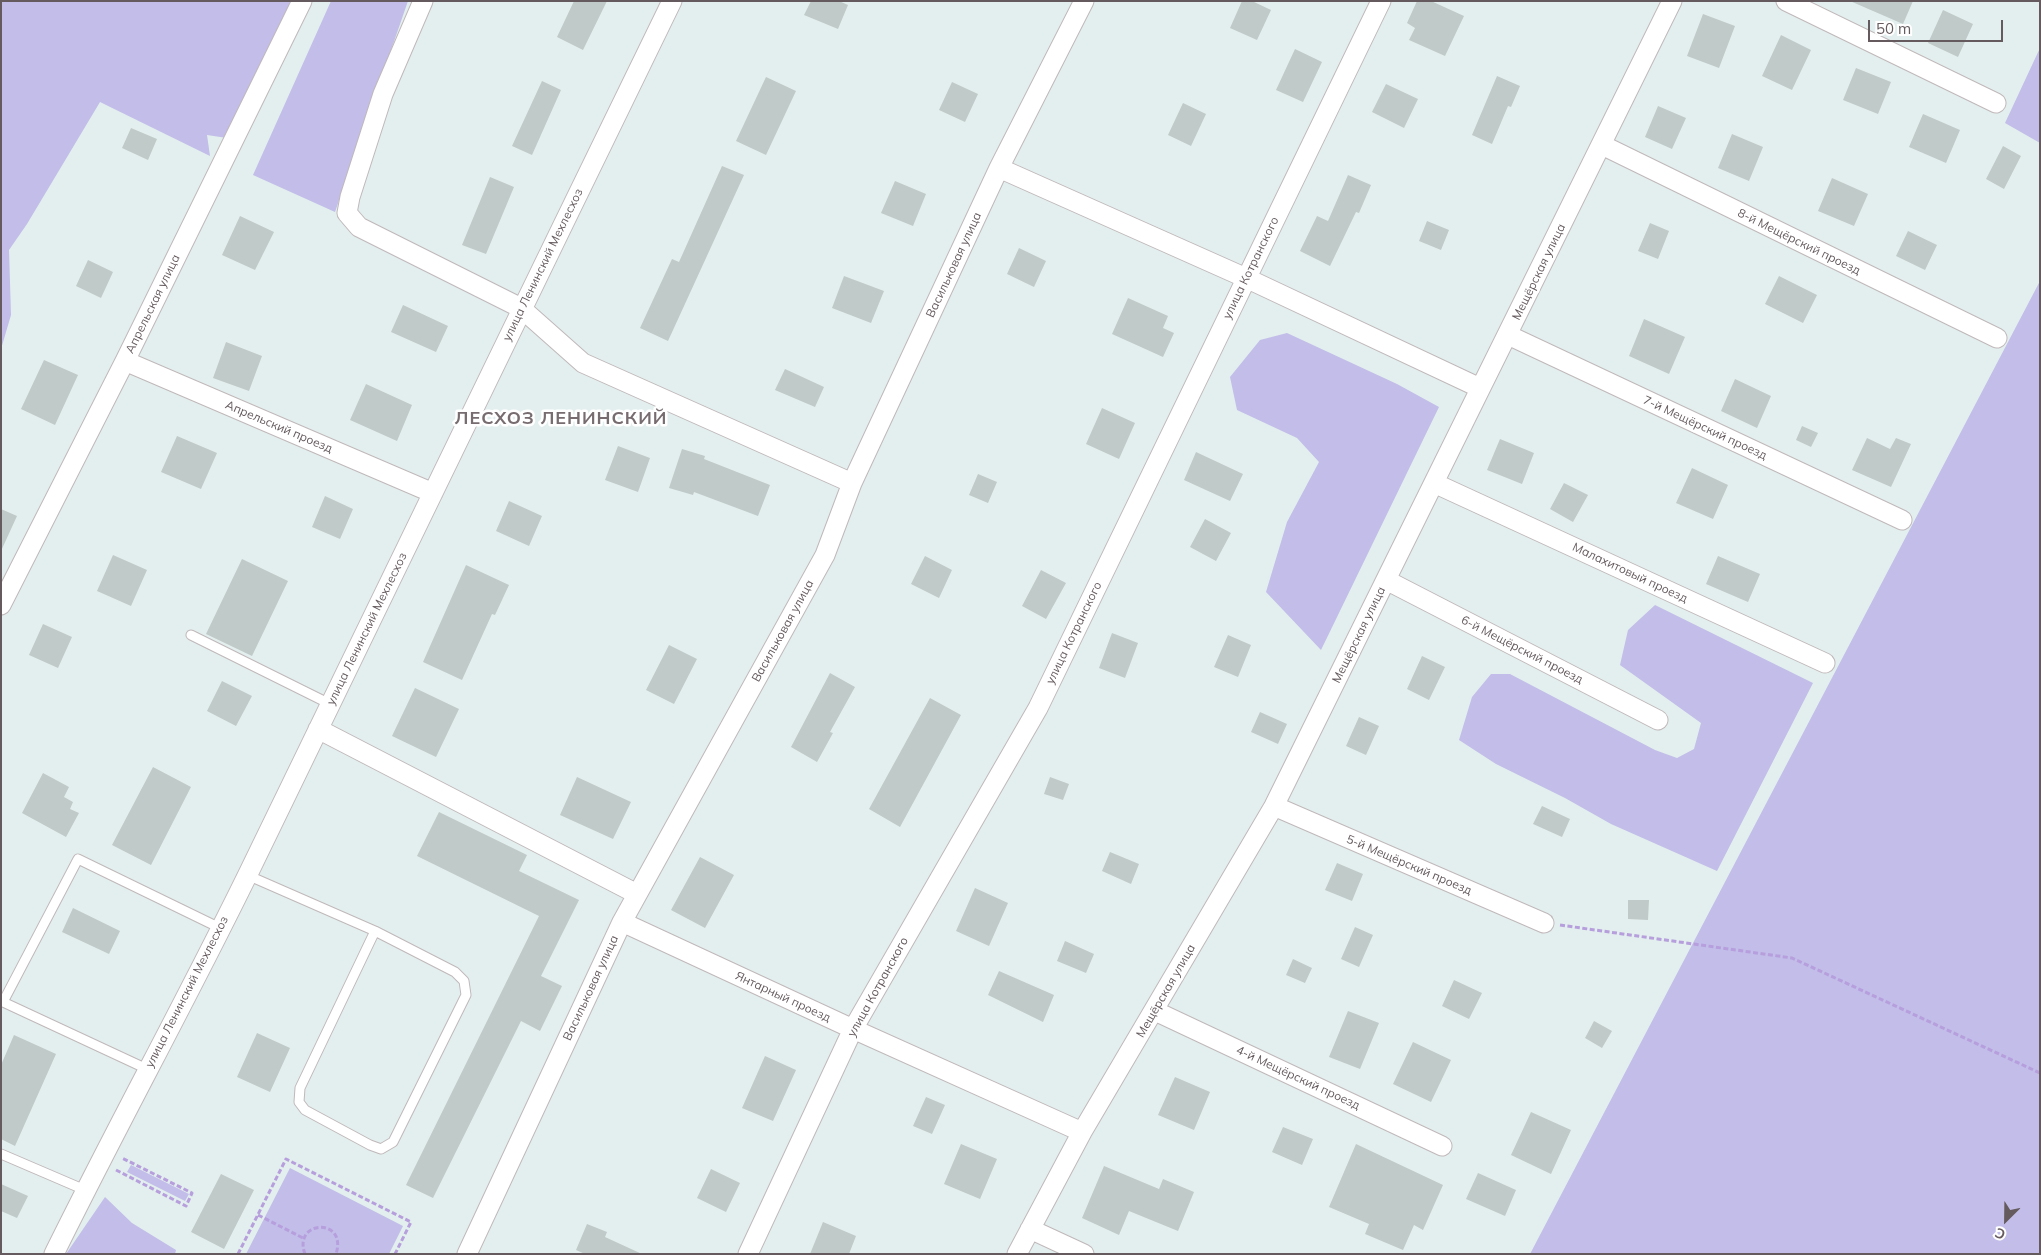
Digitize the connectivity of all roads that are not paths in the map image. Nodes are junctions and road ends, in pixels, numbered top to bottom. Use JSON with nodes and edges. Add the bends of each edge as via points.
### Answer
{"nodes":[{"id":1,"x":302,"y":1,"type":"edge"},
{"id":2,"x":423,"y":1,"type":"edge"},
{"id":3,"x":672,"y":1,"type":"edge"},
{"id":4,"x":1084,"y":1,"type":"edge"},
{"id":5,"x":1381,"y":1,"type":"edge"},
{"id":6,"x":1672,"y":1,"type":"edge"},
{"id":7,"x":1786,"y":1,"type":"edge"},
{"id":8,"x":1996,"y":103,"type":"dead end"},
{"id":9,"x":1602,"y":146,"type":"junction"},
{"id":10,"x":999,"y":168,"type":"junction"},
{"id":11,"x":1246,"y":278,"type":"junction"},
{"id":12,"x":521,"y":308,"type":"junction"},
{"id":13,"x":1508,"y":335,"type":"junction"},
{"id":14,"x":1997,"y":338,"type":"dead end"},
{"id":15,"x":125,"y":361,"type":"junction"},
{"id":16,"x":1480,"y":388,"type":"junction"},
{"id":17,"x":852,"y":483,"type":"junction"},
{"id":18,"x":1434,"y":483,"type":"junction"},
{"id":19,"x":433,"y":492,"type":"junction"},
{"id":20,"x":1902,"y":520,"type":"dead end"},
{"id":21,"x":1386,"y":580,"type":"junction"},
{"id":22,"x":1,"y":605,"type":"edge"},
{"id":23,"x":191,"y":636,"type":"dead end"},
{"id":24,"x":1825,"y":663,"type":"dead end"},
{"id":25,"x":330,"y":704,"type":"junction"},
{"id":26,"x":1658,"y":720,"type":"dead end"},
{"id":27,"x":318,"y":729,"type":"junction"},
{"id":28,"x":1274,"y":806,"type":"junction"},
{"id":29,"x":247,"y":876,"type":"junction"},
{"id":30,"x":637,"y":894,"type":"junction"},
{"id":31,"x":622,"y":922,"type":"junction"},
{"id":32,"x":1544,"y":923,"type":"road end"},
{"id":33,"x":220,"y":928,"type":"junction"},
{"id":34,"x":375,"y":930,"type":"junction"},
{"id":35,"x":2,"y":1003,"type":"edge"},
{"id":36,"x":1154,"y":1011,"type":"junction"},
{"id":37,"x":853,"y":1030,"type":"junction"},
{"id":38,"x":147,"y":1069,"type":"junction"},
{"id":39,"x":1082,"y":1132,"type":"junction"},
{"id":40,"x":1442,"y":1146,"type":"dead end"},
{"id":41,"x":1,"y":1154,"type":"edge"},
{"id":42,"x":86,"y":1190,"type":"junction"},
{"id":43,"x":1030,"y":1229,"type":"junction"},
{"id":44,"x":54,"y":1254,"type":"edge"},
{"id":45,"x":467,"y":1254,"type":"edge"},
{"id":46,"x":748,"y":1254,"type":"edge"},
{"id":47,"x":1017,"y":1254,"type":"edge"},
{"id":48,"x":1084,"y":1254,"type":"edge"}],
"edges":[{"from":1,"to":15,"type":"street","name":"Апрельская улица"},
{"from":2,"to":12,"type":"street","via":[[383,94],[347,213],[359,227]]},
{"from":3,"to":12,"type":"street","name":"улица Ленинский Мехлесхоз"},
{"from":4,"to":10,"type":"street","name":"Васильковая улица"},
{"from":5,"to":11,"type":"street","name":"улица Котранского"},
{"from":6,"to":9,"type":"street","name":"Мещёрская улица"},
{"from":7,"to":8,"type":"street"},
{"from":9,"to":13,"type":"street","name":"Мещёрская улица"},
{"from":9,"to":14,"type":"street","name":"8-й Мещёрский проезд"},
{"from":10,"to":11,"type":"street"},
{"from":10,"to":17,"type":"street","name":"Васильковая улица"},
{"from":11,"to":16,"type":"street"},
{"from":11,"to":37,"type":"street","name":"улица Котранского","via":[[1038,708]]},
{"from":12,"to":17,"type":"street","via":[[582,363]]},
{"from":12,"to":19,"type":"street","name":"улица Ленинский Мехлесхоз"},
{"from":13,"to":16,"type":"street","name":"Мещёрская улица"},
{"from":13,"to":20,"type":"street","name":"7-й Мещёрский проезд"},
{"from":15,"to":19,"type":"street","name":"Апрельский проезд"},
{"from":15,"to":22,"type":"street","name":"Апрельская улица"},
{"from":16,"to":18,"type":"street","name":"Мещёрская улица"},
{"from":17,"to":30,"type":"street","name":"Васильковая улица","via":[[825,555]]},
{"from":18,"to":21,"type":"street","name":"Мещёрская улица"},
{"from":18,"to":24,"type":"street","name":"Малахитовый проезд"},
{"from":19,"to":25,"type":"street","name":"улица Ленинский Мехлесхоз"},
{"from":21,"to":26,"type":"street","name":"6-й Мещёрский проезд"},
{"from":21,"to":28,"type":"street","name":"Мещёрская улица"},
{"from":23,"to":25,"type":"lane"},
{"from":25,"to":27,"type":"street","name":"улица Ленинский Мехлесхоз"},
{"from":27,"to":29,"type":"street","name":"улица Ленинский Мехлесхоз"},
{"from":27,"to":30,"type":"street"},
{"from":28,"to":32,"type":"street","name":"5-й Мещёрский проезд"},
{"from":28,"to":36,"type":"street","name":"Мещёрская улица"},
{"from":29,"to":33,"type":"street","name":"улица Ленинский Мехлесхоз"},
{"from":29,"to":34,"type":"lane"},
{"from":30,"to":31,"type":"street","name":"Васильковая улица"},
{"from":31,"to":37,"type":"street","name":"Янтарный проезд"},
{"from":31,"to":45,"type":"street","name":"Васильковая улица"},
{"from":33,"to":35,"type":"lane","via":[[78,859]]},
{"from":33,"to":38,"type":"street","name":"улица Ленинский Мехлесхоз"},
{"from":34,"to":34,"type":"lane","via":[[300,1088],[299,1102],[305,1110],[381,1149],[393,1142],[466,995],[464,981],[454,972]]},
{"from":35,"to":38,"type":"lane"},
{"from":36,"to":39,"type":"street","name":"Мещёрская улица"},
{"from":36,"to":40,"type":"street","name":"4-й Мещёрский проезд"},
{"from":37,"to":39,"type":"street","name":"Янтарный проезд"},
{"from":37,"to":46,"type":"street","name":"улица Котранского"},
{"from":38,"to":42,"type":"street","name":"улица Ленинский Мехлесхоз"},
{"from":39,"to":43,"type":"street","name":"Мещёрская улица"},
{"from":41,"to":42,"type":"lane"},
{"from":42,"to":44,"type":"street","name":"улица Ленинский Мехлесхоз"},
{"from":43,"to":47,"type":"street","name":"Мещёрская улица"},
{"from":43,"to":48,"type":"street"}]}
